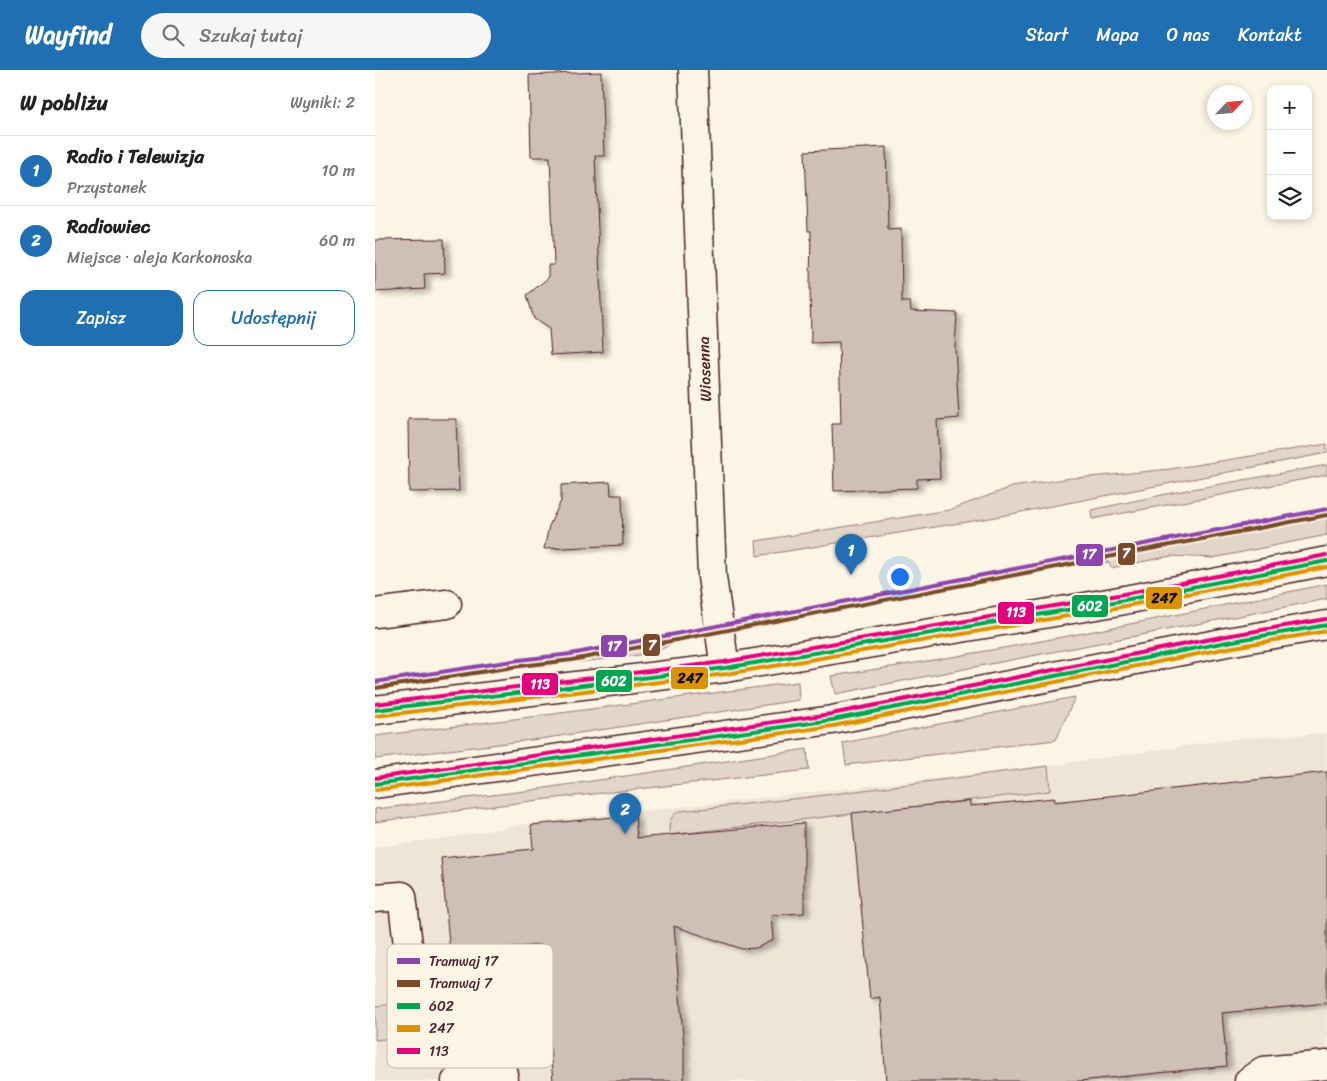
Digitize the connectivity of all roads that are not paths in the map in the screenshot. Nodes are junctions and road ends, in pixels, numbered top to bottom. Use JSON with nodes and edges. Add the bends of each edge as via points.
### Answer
{"nodes":[{"id":1,"x":693,"y":70,"type":"edge"},
{"id":2,"x":1327,"y":561,"type":"edge"},
{"id":3,"x":447,"y":604,"type":"dead end"},
{"id":4,"x":375,"y":613,"type":"edge"},
{"id":5,"x":1327,"y":625,"type":"edge"},
{"id":6,"x":725,"y":668,"type":"junction"},
{"id":7,"x":375,"y":710,"type":"edge"},
{"id":8,"x":375,"y":784,"type":"edge"},
{"id":9,"x":375,"y":898,"type":"edge"},
{"id":10,"x":408,"y":944,"type":"edge"},
{"id":11,"x":1327,"y":1065,"type":"edge"},
{"id":12,"x":503,"y":1078,"type":"edge"},
{"id":13,"x":456,"y":1081,"type":"edge"},
{"id":14,"x":1249,"y":1081,"type":"edge"}],
"edges":[{"from":1,"to":6,"type":"main road","name":"Wiosenna","via":[[712,577]]},
{"from":2,"to":6,"type":"main road","via":[[1113,602]]},
{"from":3,"to":4,"type":"main road"},
{"from":5,"to":8,"type":"main road","via":[[832,720]]},
{"from":6,"to":7,"type":"main road"},
{"from":9,"to":10,"type":"main road","via":[[403,896]]},
{"from":11,"to":14,"type":"main road","via":[[1263,1071]]},
{"from":12,"to":13,"type":"main road"}]}
